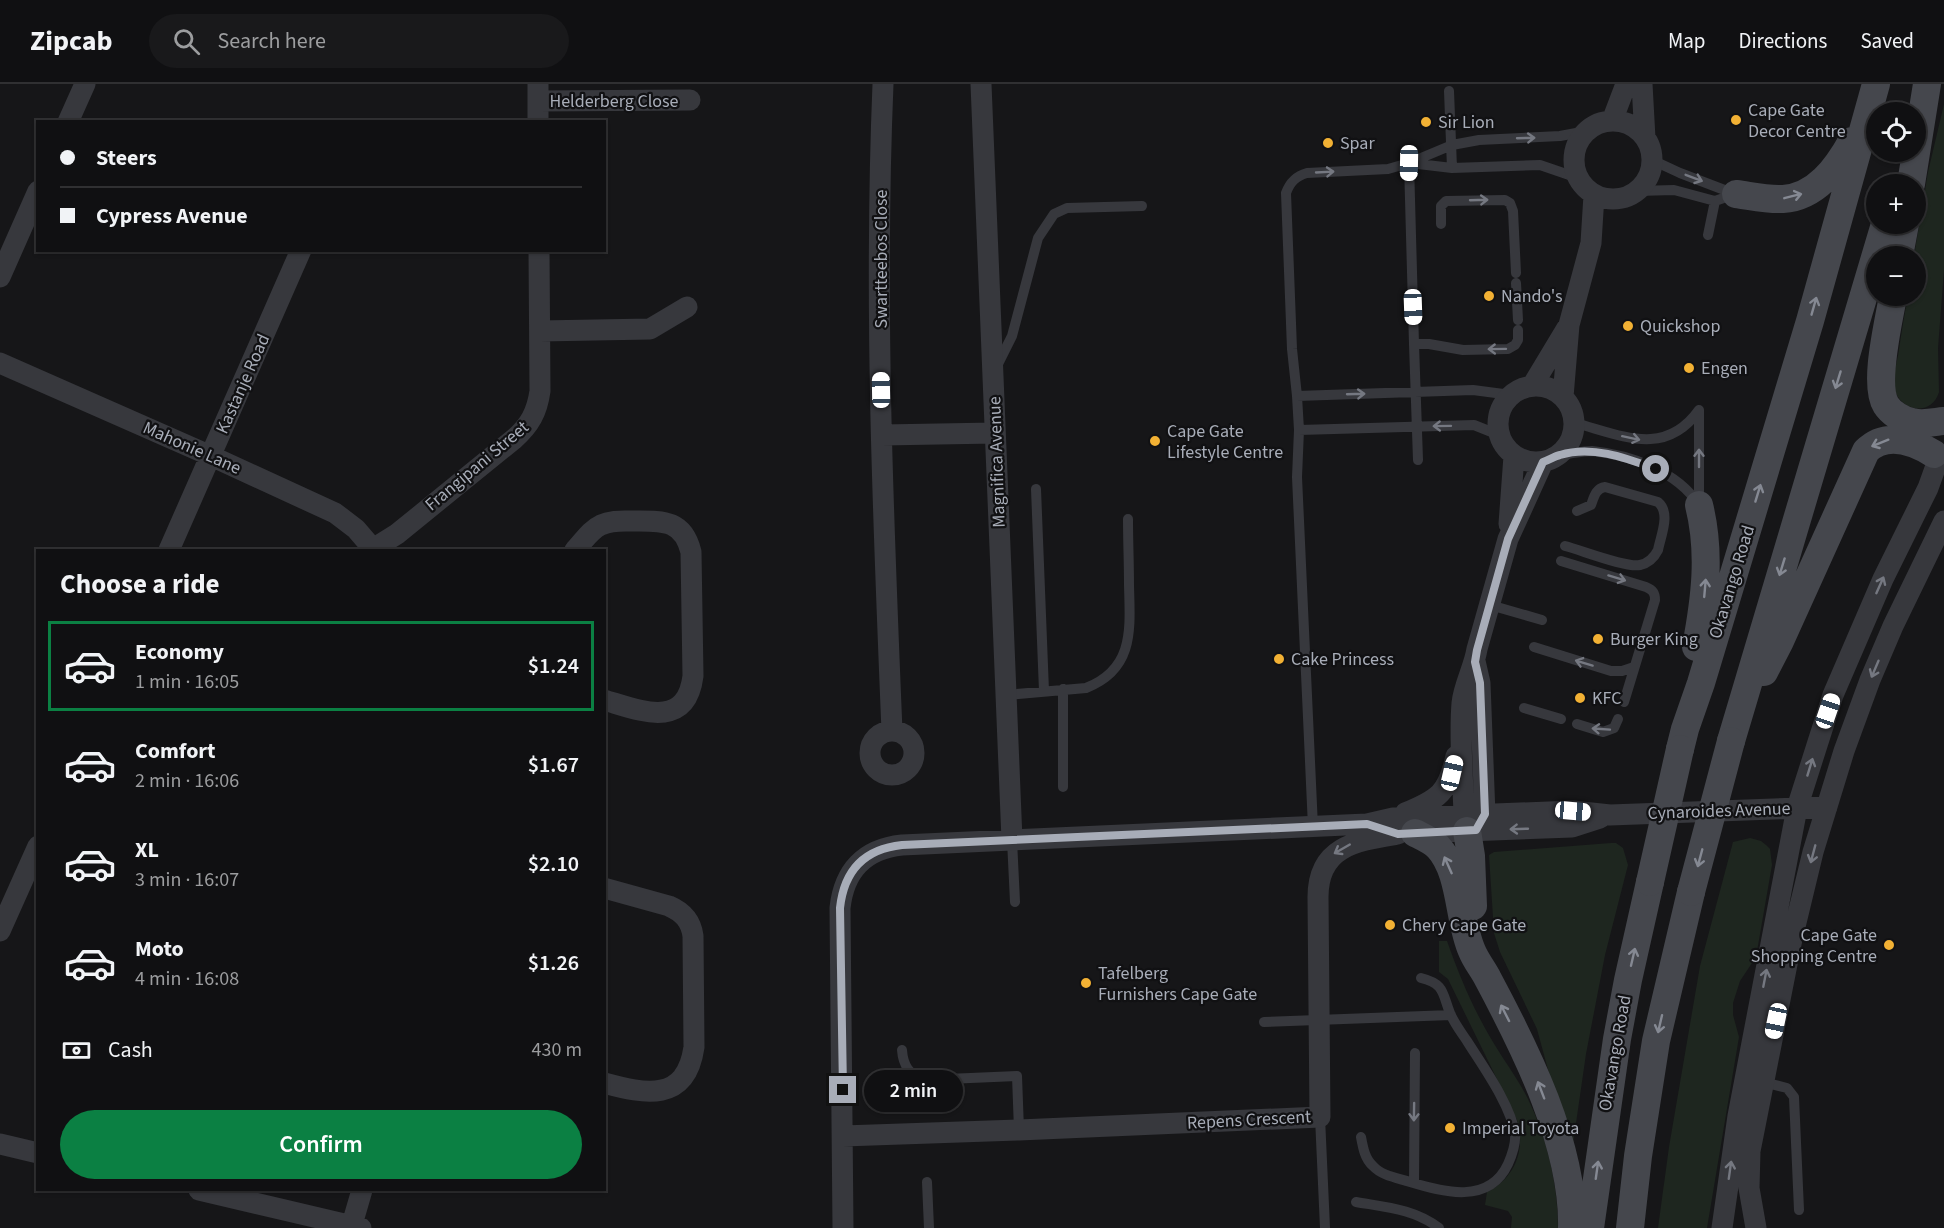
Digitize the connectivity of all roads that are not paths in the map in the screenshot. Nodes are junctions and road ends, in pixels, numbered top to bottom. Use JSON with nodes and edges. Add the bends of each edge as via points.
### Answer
{"nodes":[{"id":1,"x":85,"y":84,"type":"edge"},
{"id":2,"x":883,"y":84,"type":"edge"},
{"id":3,"x":981,"y":84,"type":"edge"},
{"id":4,"x":1626,"y":84,"type":"edge"},
{"id":5,"x":1642,"y":84,"type":"edge"},
{"id":6,"x":1926,"y":84,"type":"edge"},
{"id":7,"x":1449,"y":91,"type":"dead end"},
{"id":8,"x":1874,"y":93,"type":"edge"},
{"id":9,"x":690,"y":100,"type":"dead end"},
{"id":10,"x":538,"y":102,"type":"edge"},
{"id":11,"x":1921,"y":102,"type":"edge"},
{"id":12,"x":69,"y":120,"type":"edge"},
{"id":13,"x":1612,"y":121,"type":"junction"},
{"id":14,"x":1587,"y":131,"type":"junction"},
{"id":15,"x":1645,"y":138,"type":"junction"},
{"id":16,"x":1452,"y":146,"type":"junction"},
{"id":17,"x":1652,"y":160,"type":"junction"},
{"id":18,"x":1409,"y":163,"type":"junction"},
{"id":19,"x":1452,"y":168,"type":"junction"},
{"id":20,"x":1912,"y":174,"type":"edge"},
{"id":21,"x":1578,"y":178,"type":"junction"},
{"id":22,"x":1637,"y":191,"type":"junction"},
{"id":23,"x":36,"y":194,"type":"edge"},
{"id":24,"x":1594,"y":195,"type":"junction"},
{"id":25,"x":1726,"y":198,"type":"junction"},
{"id":26,"x":1615,"y":200,"type":"junction"},
{"id":27,"x":1142,"y":206,"type":"dead end"},
{"id":28,"x":1441,"y":224,"type":"dead end"},
{"id":29,"x":9,"y":229,"type":"edge"},
{"id":30,"x":1882,"y":234,"type":"edge"},
{"id":31,"x":1708,"y":235,"type":"dead end"},
{"id":32,"x":1591,"y":243,"type":"junction"},
{"id":33,"x":301,"y":252,"type":"edge"},
{"id":34,"x":539,"y":252,"type":"edge"},
{"id":35,"x":0,"y":278,"type":"edge"},
{"id":36,"x":1891,"y":306,"type":"edge"},
{"id":37,"x":687,"y":307,"type":"dead end"},
{"id":38,"x":1569,"y":325,"type":"junction"},
{"id":39,"x":540,"y":331,"type":"junction"},
{"id":40,"x":1414,"y":344,"type":"junction"},
{"id":41,"x":0,"y":363,"type":"edge"},
{"id":42,"x":993,"y":373,"type":"junction"},
{"id":43,"x":1532,"y":386,"type":"junction"},
{"id":44,"x":1416,"y":391,"type":"junction"},
{"id":45,"x":1511,"y":395,"type":"junction"},
{"id":46,"x":1297,"y":396,"type":"junction"},
{"id":47,"x":1563,"y":397,"type":"junction"},
{"id":48,"x":1944,"y":422,"type":"edge"},
{"id":49,"x":1575,"y":423,"type":"junction"},
{"id":50,"x":1417,"y":426,"type":"junction"},
{"id":51,"x":1299,"y":430,"type":"junction"},
{"id":52,"x":995,"y":433,"type":"junction"},
{"id":53,"x":882,"y":435,"type":"junction"},
{"id":54,"x":1499,"y":435,"type":"junction"},
{"id":55,"x":211,"y":456,"type":"junction"},
{"id":56,"x":1514,"y":456,"type":"junction"},
{"id":57,"x":1551,"y":458,"type":"junction"},
{"id":58,"x":1418,"y":460,"type":"dead end"},
{"id":59,"x":1938,"y":464,"type":"edge"},
{"id":60,"x":1036,"y":489,"type":"dead end"},
{"id":61,"x":1699,"y":505,"type":"junction"},
{"id":62,"x":1577,"y":511,"type":"dead end"},
{"id":63,"x":1128,"y":519,"type":"dead end"},
{"id":64,"x":1944,"y":521,"type":"edge"},
{"id":65,"x":1508,"y":539,"type":"junction"},
{"id":66,"x":1565,"y":546,"type":"dead end"},
{"id":67,"x":169,"y":549,"type":"edge"},
{"id":68,"x":372,"y":549,"type":"edge"},
{"id":69,"x":374,"y":549,"type":"edge"},
{"id":70,"x":576,"y":549,"type":"edge"},
{"id":71,"x":1561,"y":561,"type":"dead end"},
{"id":72,"x":1490,"y":605,"type":"junction"},
{"id":73,"x":1542,"y":620,"type":"dead end"},
{"id":74,"x":1534,"y":647,"type":"dead end"},
{"id":75,"x":1475,"y":662,"type":"junction"},
{"id":76,"x":1634,"y":668,"type":"junction"},
{"id":77,"x":1063,"y":689,"type":"junction"},
{"id":78,"x":1044,"y":691,"type":"junction"},
{"id":79,"x":1006,"y":695,"type":"junction"},
{"id":80,"x":1743,"y":700,"type":"junction"},
{"id":81,"x":606,"y":701,"type":"edge"},
{"id":82,"x":1624,"y":702,"type":"dead end"},
{"id":83,"x":1524,"y":708,"type":"dead end"},
{"id":84,"x":1561,"y":719,"type":"dead end"},
{"id":85,"x":1618,"y":719,"type":"dead end"},
{"id":86,"x":1577,"y":724,"type":"dead end"},
{"id":87,"x":892,"y":731,"type":"dead end"},
{"id":88,"x":1462,"y":731,"type":"junction"},
{"id":89,"x":1683,"y":739,"type":"junction"},
{"id":90,"x":1063,"y":787,"type":"dead end"},
{"id":91,"x":1827,"y":807,"type":"junction"},
{"id":92,"x":1797,"y":808,"type":"junction"},
{"id":93,"x":1473,"y":823,"type":"junction"},
{"id":94,"x":1313,"y":827,"type":"junction"},
{"id":95,"x":1402,"y":828,"type":"junction"},
{"id":96,"x":1012,"y":840,"type":"junction"},
{"id":97,"x":35,"y":856,"type":"edge"},
{"id":98,"x":606,"y":889,"type":"edge"},
{"id":99,"x":1015,"y":902,"type":"dead end"},
{"id":100,"x":0,"y":932,"type":"edge"},
{"id":101,"x":1421,"y":978,"type":"dead end"},
{"id":102,"x":1488,"y":978,"type":"junction"},
{"id":103,"x":1451,"y":1015,"type":"junction"},
{"id":104,"x":1320,"y":1020,"type":"junction"},
{"id":105,"x":1264,"y":1022,"type":"dead end"},
{"id":106,"x":902,"y":1050,"type":"dead end"},
{"id":107,"x":1415,"y":1053,"type":"dead end"},
{"id":108,"x":1763,"y":1082,"type":"junction"},
{"id":109,"x":606,"y":1083,"type":"edge"},
{"id":110,"x":1320,"y":1117,"type":"junction"},
{"id":111,"x":1019,"y":1131,"type":"junction"},
{"id":112,"x":843,"y":1136,"type":"junction"},
{"id":113,"x":1361,"y":1137,"type":"dead end"},
{"id":114,"x":0,"y":1144,"type":"edge"},
{"id":115,"x":36,"y":1153,"type":"edge"},
{"id":116,"x":927,"y":1182,"type":"dead end"},
{"id":117,"x":1414,"y":1183,"type":"junction"},
{"id":118,"x":203,"y":1191,"type":"edge"},
{"id":119,"x":362,"y":1191,"type":"edge"},
{"id":120,"x":1356,"y":1202,"type":"dead end"},
{"id":121,"x":1799,"y":1210,"type":"dead end"},
{"id":122,"x":355,"y":1227,"type":"edge"},
{"id":123,"x":843,"y":1228,"type":"edge"},
{"id":124,"x":929,"y":1228,"type":"edge"},
{"id":125,"x":1325,"y":1228,"type":"edge"},
{"id":126,"x":1439,"y":1228,"type":"edge"},
{"id":127,"x":1572,"y":1228,"type":"edge"},
{"id":128,"x":1590,"y":1228,"type":"edge"},
{"id":129,"x":1630,"y":1228,"type":"edge"},
{"id":130,"x":1722,"y":1228,"type":"edge"},
{"id":131,"x":1756,"y":1228,"type":"edge"}],
"edges":[{"from":1,"to":12,"type":"street"},
{"from":2,"to":53,"type":"street","name":"Swartteebos Close","via":[[879,233]]},
{"from":3,"to":42,"type":"street","name":"Magnifica Avenue"},
{"from":4,"to":13,"type":"street"},
{"from":5,"to":15,"type":"street"},
{"from":6,"to":11,"type":"main road"},
{"from":6,"to":20,"type":"main road"},
{"from":7,"to":16,"type":"lane"},
{"from":25,"to":8,"type":"main road","one_way":true,"via":[[1782,199],[1817,186],[1844,156]]},
{"from":89,"to":8,"type":"main road","name":"Okavango Road","one_way":true,"via":[[1810,321]]},
{"from":9,"to":10,"type":"street","name":"Helderberg Close"},
{"from":13,"to":14,"type":"street"},
{"from":13,"to":15,"type":"street","via":[[1634,127]]},
{"from":16,"to":14,"type":"lane","one_way":true},
{"from":14,"to":21,"type":"street","via":[[1574,154]]},
{"from":15,"to":17,"type":"street"},
{"from":16,"to":18,"type":"lane"},
{"from":16,"to":19,"type":"lane"},
{"from":17,"to":22,"type":"street","via":[[1646,183]]},
{"from":17,"to":25,"type":"lane","one_way":true},
{"from":18,"to":19,"type":"lane"},
{"from":18,"to":40,"type":"lane"},
{"from":46,"to":18,"type":"lane","one_way":true,"via":[[1288,187],[1301,174],[1388,169]]},
{"from":19,"to":21,"type":"lane","via":[[1540,165]]},
{"from":21,"to":24,"type":"street"},
{"from":22,"to":25,"type":"lane","via":[[1674,190]]},
{"from":22,"to":26,"type":"street"},
{"from":23,"to":29,"type":"street"},
{"from":24,"to":26,"type":"street"},
{"from":24,"to":32,"type":"street"},
{"from":25,"to":31,"type":"lane"},
{"from":26,"to":32,"type":"street"},
{"from":27,"to":42,"type":"lane","via":[[1067,208],[1054,214],[1038,238],[1012,336]]},
{"from":28,"to":40,"type":"lane","one_way":true,"via":[[1441,206],[1446,201],[1510,203],[1518,340],[1508,349],[1463,350]]},
{"from":29,"to":35,"type":"street"},
{"from":30,"to":80,"type":"main road","one_way":true},
{"from":32,"to":38,"type":"street"},
{"from":33,"to":55,"type":"street","name":"Kastanje Road"},
{"from":34,"to":39,"type":"street","name":"Frangipani Street"},
{"from":36,"to":48,"type":"main road","via":[[1880,378],[1886,406],[1913,423]]},
{"from":37,"to":39,"type":"street","via":[[650,328]]},
{"from":38,"to":43,"type":"street"},
{"from":38,"to":47,"type":"street"},
{"from":39,"to":69,"type":"street","name":"Frangipani Street","via":[[538,405],[525,430]]},
{"from":40,"to":44,"type":"lane"},
{"from":41,"to":55,"type":"street","name":"Mahonie Lane"},
{"from":42,"to":52,"type":"street","name":"Magnifica Avenue"},
{"from":43,"to":45,"type":"street"},
{"from":43,"to":47,"type":"street","via":[[1549,388]]},
{"from":44,"to":45,"type":"lane","via":[[1473,390]]},
{"from":46,"to":44,"type":"lane","one_way":true},
{"from":44,"to":50,"type":"lane"},
{"from":45,"to":54,"type":"street","via":[[1498,418]]},
{"from":46,"to":51,"type":"lane"},
{"from":47,"to":49,"type":"street"},
{"from":48,"to":59,"type":"street","via":[[1935,436]]},
{"from":49,"to":57,"type":"street","via":[[1571,440]]},
{"from":49,"to":61,"type":"lane","via":[[1648,440],[1672,434],[1699,410]]},
{"from":50,"to":51,"type":"lane"},
{"from":54,"to":50,"type":"lane","one_way":true,"via":[[1474,425]]},
{"from":50,"to":58,"type":"lane"},
{"from":51,"to":94,"type":"lane","via":[[1297,477]]},
{"from":52,"to":53,"type":"street"},
{"from":52,"to":79,"type":"street","name":"Magnifica Avenue"},
{"from":53,"to":87,"type":"street","name":"Swartteebos Close"},
{"from":54,"to":56,"type":"street"},
{"from":55,"to":67,"type":"street","name":"Kastanje Road"},
{"from":55,"to":68,"type":"street","name":"Mahonie Lane","via":[[335,513],[356,529]]},
{"from":56,"to":57,"type":"street","via":[[1533,462]]},
{"from":56,"to":65,"type":"street"},
{"from":57,"to":61,"type":"lane","via":[[1590,451],[1635,461],[1679,481]]},
{"from":57,"to":65,"type":"street"},
{"from":59,"to":80,"type":"main road","one_way":true,"via":[[1921,446],[1890,439],[1873,444],[1866,451],[1767,668]]},
{"from":92,"to":59,"type":"street","one_way":true,"via":[[1841,675]]},
{"from":60,"to":78,"type":"lane"},
{"from":89,"to":61,"type":"main road","one_way":true,"via":[[1706,584],[1706,537]]},
{"from":62,"to":66,"type":"lane","via":[[1591,505],[1597,492],[1605,487],[1658,502],[1665,513],[1658,550],[1647,563],[1633,566]]},
{"from":63,"to":77,"type":"lane","via":[[1130,633],[1125,648],[1109,674],[1098,683]]},
{"from":64,"to":91,"type":"street","one_way":true,"via":[[1870,680]]},
{"from":65,"to":72,"type":"street"},
{"from":70,"to":81,"type":"street","via":[[602,524],[663,522],[680,530],[691,552],[693,676],[688,695],[676,708],[660,713]]},
{"from":71,"to":76,"type":"lane","one_way":true,"via":[[1646,587],[1655,594]]},
{"from":72,"to":73,"type":"lane"},
{"from":72,"to":75,"type":"street"},
{"from":76,"to":74,"type":"lane","one_way":true,"via":[[1611,671]]},
{"from":75,"to":88,"type":"street","via":[[1465,686]]},
{"from":75,"to":93,"type":"street","via":[[1480,683]]},
{"from":76,"to":82,"type":"lane"},
{"from":77,"to":78,"type":"lane"},
{"from":77,"to":90,"type":"lane"},
{"from":78,"to":79,"type":"lane"},
{"from":79,"to":96,"type":"street","name":"Magnifica Avenue"},
{"from":80,"to":129,"type":"main road","one_way":true,"bridge":true,"via":[[1656,1041]]},
{"from":83,"to":84,"type":"lane"},
{"from":85,"to":86,"type":"lane","one_way":true,"via":[[1614,728],[1603,732]]},
{"from":88,"to":93,"type":"street"},
{"from":88,"to":95,"type":"street","via":[[1446,787]]},
{"from":128,"to":89,"type":"main road","name":"Okavango Road","one_way":true,"bridge":true,"via":[[1628,980]]},
{"from":91,"to":92,"type":"street","name":"Cynaroides Avenue"},
{"from":91,"to":108,"type":"street","one_way":true,"via":[[1792,939]]},
{"from":92,"to":93,"type":"street","name":"Cynaroides Avenue","via":[[1610,814],[1572,826]]},
{"from":130,"to":92,"type":"street","one_way":true,"via":[[1738,1116]]},
{"from":93,"to":95,"type":"street","name":"Cynaroides Avenue"},
{"from":93,"to":102,"type":"main road","via":[[1473,912]]},
{"from":94,"to":95,"type":"street","name":"Cynaroides Avenue","via":[[1367,824]]},
{"from":94,"to":96,"type":"street","name":"Cynaroides Avenue"},
{"from":102,"to":95,"type":"main road","one_way":true,"via":[[1467,939],[1451,868],[1437,846]]},
{"from":95,"to":104,"type":"street","name":"Repens Crescent","one_way":true,"via":[[1353,843],[1324,865],[1318,885]]},
{"from":96,"to":99,"type":"lane"},
{"from":96,"to":112,"type":"street","name":"Cynaroides Avenue","via":[[890,846],[868,855],[851,873],[840,908]]},
{"from":97,"to":100,"type":"street"},
{"from":98,"to":109,"type":"street","via":[[669,906],[689,922],[693,936],[694,1036],[689,1067],[667,1089],[646,1093]]},
{"from":101,"to":103,"type":"lane","via":[[1443,991]]},
{"from":127,"to":102,"type":"main road","one_way":true,"via":[[1569,1182],[1559,1141],[1534,1074]]},
{"from":103,"to":104,"type":"lane"},
{"from":103,"to":117,"type":"lane","via":[[1507,1109],[1515,1134],[1513,1152],[1497,1179],[1474,1192],[1456,1193]]},
{"from":104,"to":105,"type":"lane"},
{"from":104,"to":110,"type":"street","name":"Repens Crescent"},
{"from":106,"to":111,"type":"lane","via":[[911,1073],[924,1080],[1017,1076]]},
{"from":107,"to":117,"type":"lane","one_way":true},
{"from":108,"to":121,"type":"lane","via":[[1787,1088],[1794,1097]]},
{"from":108,"to":131,"type":"street","via":[[1749,1170]]},
{"from":110,"to":111,"type":"street","name":"Repens Crescent"},
{"from":110,"to":125,"type":"lane"},
{"from":111,"to":112,"type":"street","name":"Repens Crescent"},
{"from":112,"to":123,"type":"street","name":"Cynaroides Avenue"},
{"from":113,"to":117,"type":"lane","via":[[1373,1167]]},
{"from":114,"to":115,"type":"street"},
{"from":116,"to":124,"type":"lane"},
{"from":118,"to":122,"type":"street"},
{"from":119,"to":122,"type":"street"},
{"from":120,"to":126,"type":"lane","via":[[1407,1211]]}]}
